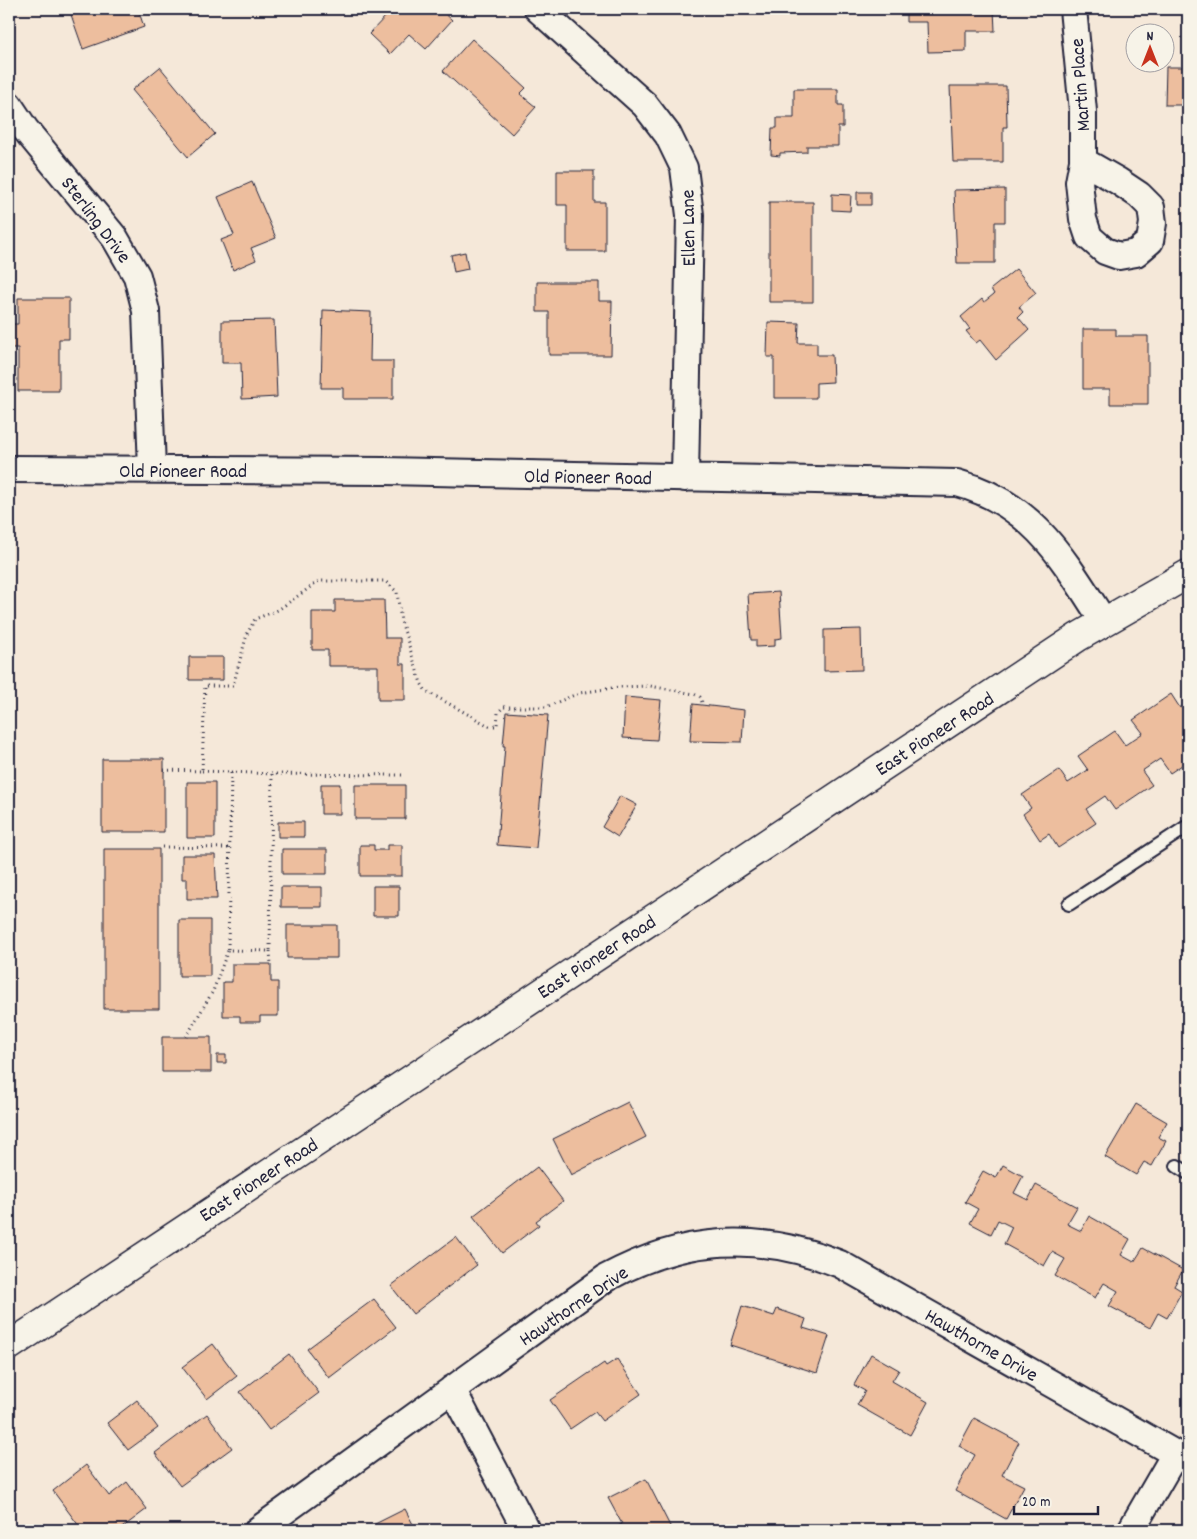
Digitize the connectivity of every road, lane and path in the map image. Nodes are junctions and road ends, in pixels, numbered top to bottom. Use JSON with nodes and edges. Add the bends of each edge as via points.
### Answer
{"nodes":[{"id":1,"x":538,"y":9,"type":"edge"},
{"id":2,"x":1073,"y":9,"type":"edge"},
{"id":3,"x":9,"y":105,"type":"edge"},
{"id":4,"x":1083,"y":162,"type":"dead end"},
{"id":5,"x":9,"y":469,"type":"edge"},
{"id":6,"x":152,"y":470,"type":"junction"},
{"id":7,"x":684,"y":478,"type":"junction"},
{"id":8,"x":1188,"y":574,"type":"edge"},
{"id":9,"x":1104,"y":622,"type":"junction"},
{"id":10,"x":703,"y":705,"type":"dead end"},
{"id":11,"x":164,"y":770,"type":"dead end"},
{"id":12,"x":202,"y":771,"type":"junction"},
{"id":13,"x":231,"y":772,"type":"junction"},
{"id":14,"x":272,"y":774,"type":"junction"},
{"id":15,"x":402,"y":775,"type":"dead end"},
{"id":16,"x":1188,"y":826,"type":"edge"},
{"id":17,"x":162,"y":847,"type":"dead end"},
{"id":18,"x":230,"y":848,"type":"junction"},
{"id":19,"x":1070,"y":904,"type":"dead end"},
{"id":20,"x":228,"y":950,"type":"junction"},
{"id":21,"x":270,"y":951,"type":"junction"},
{"id":22,"x":271,"y":964,"type":"dead end"},
{"id":23,"x":186,"y":1037,"type":"dead end"},
{"id":24,"x":1177,"y":1166,"type":"dead end"},
{"id":25,"x":1188,"y":1173,"type":"edge"},
{"id":26,"x":9,"y":1346,"type":"edge"},
{"id":27,"x":452,"y":1389,"type":"junction"},
{"id":28,"x":1182,"y":1458,"type":"edge"},
{"id":29,"x":258,"y":1530,"type":"edge"},
{"id":30,"x":526,"y":1530,"type":"edge"},
{"id":31,"x":1131,"y":1530,"type":"edge"}],
"edges":[{"from":1,"to":7,"type":"street","name":"Ellen Lane","via":[[645,106],[668,135],[684,168],[690,215]]},
{"from":2,"to":4,"type":"street","name":"Martin Place","via":[[1080,67]]},
{"from":3,"to":6,"type":"street","name":"Sterling Drive","via":[[115,238],[136,276],[146,311]]},
{"from":5,"to":6,"type":"street","name":"Old Pioneer Road"},
{"from":6,"to":7,"type":"street","name":"Old Pioneer Road"},
{"from":7,"to":9,"type":"street","name":"Old Pioneer Road","via":[[957,482],[976,488],[1022,513],[1063,560]]},
{"from":8,"to":9,"type":"main road","name":"East Pioneer Road"},
{"from":9,"to":26,"type":"main road","name":"East Pioneer Road"},
{"from":10,"to":12,"type":"path","via":[[700,697],[694,694],[650,686],[619,687],[579,692],[546,707],[502,708],[498,713],[497,726],[489,726],[426,691],[401,621],[397,592],[391,585],[378,580],[319,581],[278,610],[255,619],[247,634],[233,686],[205,686]]},
{"from":11,"to":12,"type":"path"},
{"from":12,"to":13,"type":"path"},
{"from":13,"to":14,"type":"path"},
{"from":13,"to":18,"type":"path"},
{"from":14,"to":15,"type":"path"},
{"from":14,"to":21,"type":"path"},
{"from":16,"to":19,"type":"lane"},
{"from":17,"to":18,"type":"path"},
{"from":18,"to":20,"type":"path"},
{"from":20,"to":21,"type":"path"},
{"from":20,"to":23,"type":"path","via":[[213,991]]},
{"from":21,"to":22,"type":"path"},
{"from":24,"to":25,"type":"lane"},
{"from":27,"to":28,"type":"street","name":"Hawthorne Drive","via":[[621,1270],[687,1246],[756,1242],[799,1249],[856,1272]]},
{"from":27,"to":29,"type":"street","name":"Hawthorne Drive"},
{"from":27,"to":30,"type":"street"},
{"from":28,"to":31,"type":"street"}]}
